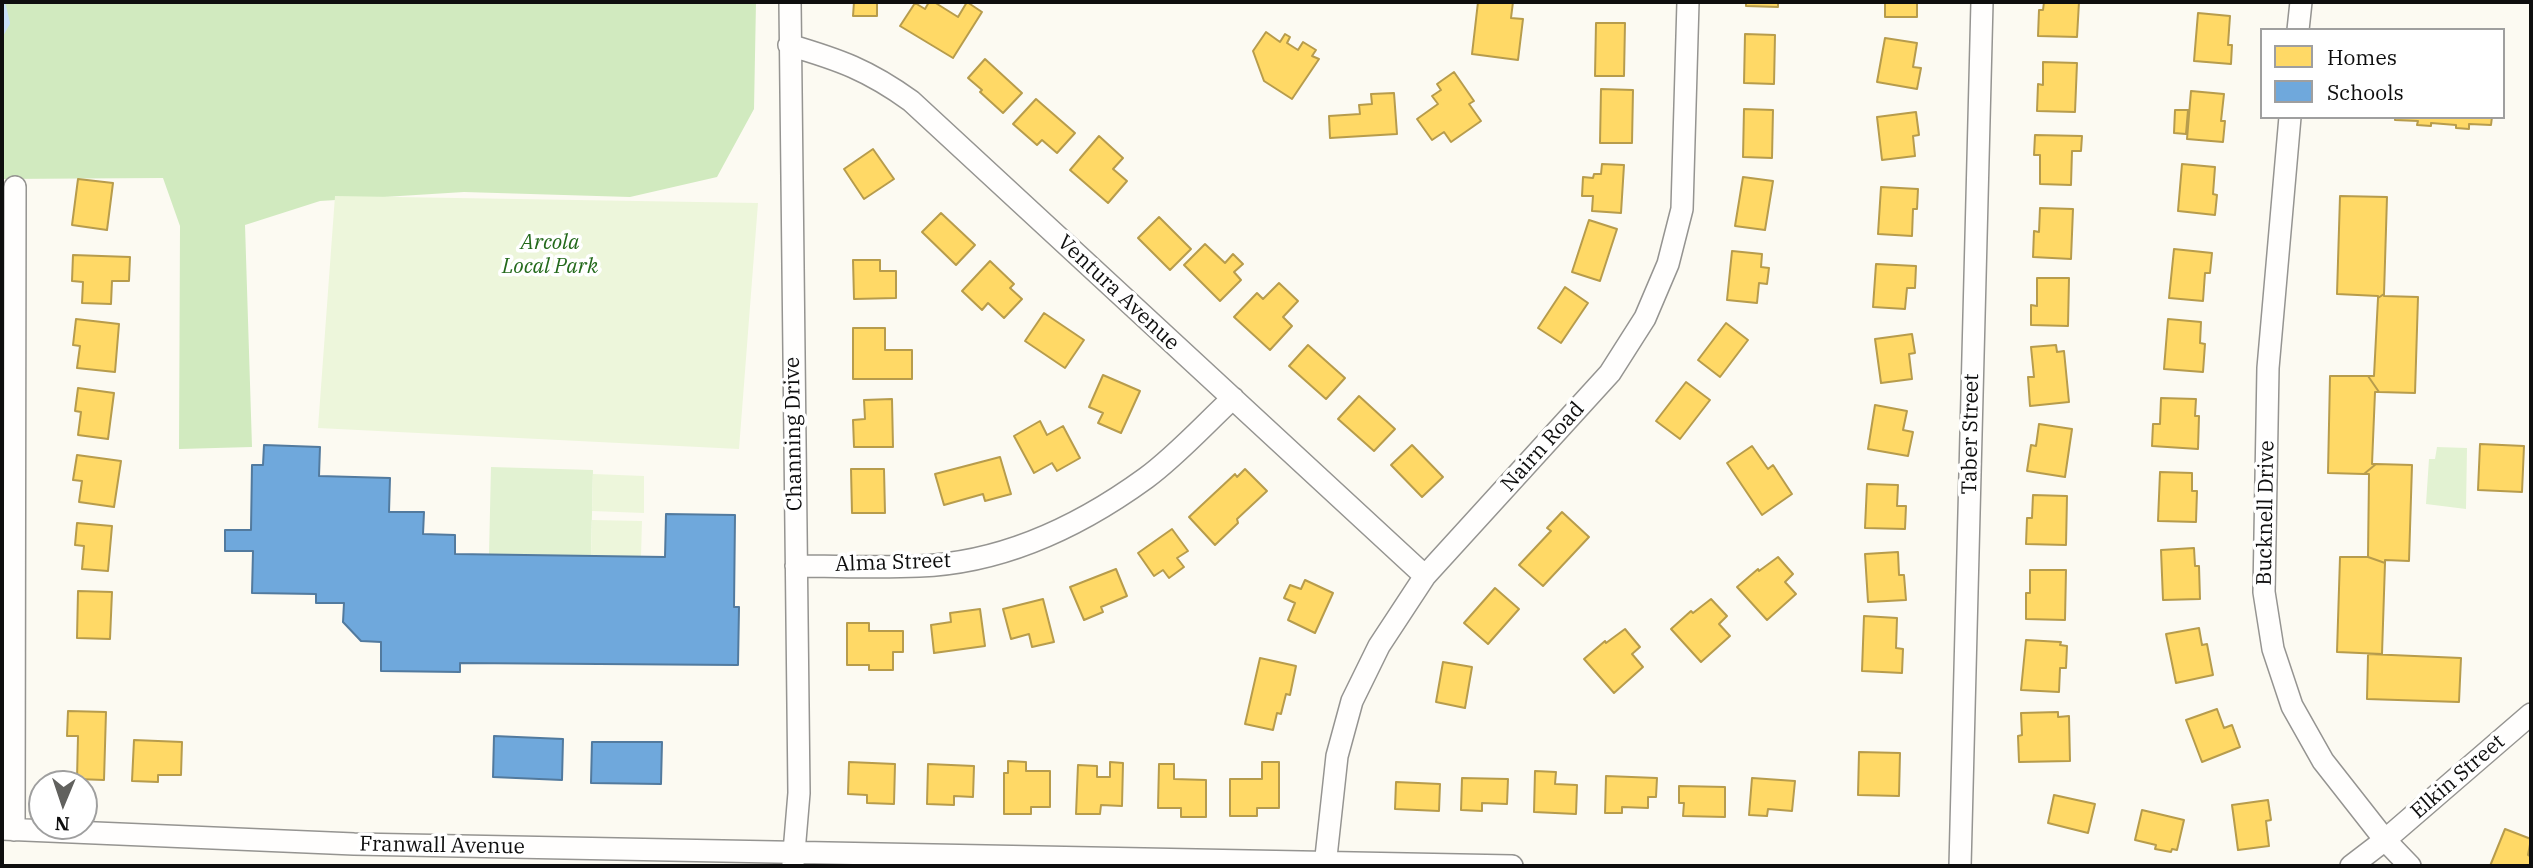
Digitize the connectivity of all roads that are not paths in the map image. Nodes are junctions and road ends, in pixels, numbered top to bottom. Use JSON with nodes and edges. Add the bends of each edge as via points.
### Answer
{"nodes":[{"id":1,"x":790,"y":2,"type":"edge"},
{"id":2,"x":1688,"y":2,"type":"edge"},
{"id":3,"x":1982,"y":2,"type":"edge"},
{"id":4,"x":2301,"y":2,"type":"edge"},
{"id":5,"x":2298,"y":28,"type":"edge"},
{"id":6,"x":789,"y":45,"type":"junction"},
{"id":7,"x":2290,"y":119,"type":"edge"},
{"id":8,"x":15,"y":187,"type":"dead end"},
{"id":9,"x":1233,"y":398,"type":"junction"},
{"id":10,"x":796,"y":566,"type":"junction"},
{"id":11,"x":1425,"y":576,"type":"junction"},
{"id":12,"x":2531,"y":714,"type":"edge"},
{"id":13,"x":8,"y":829,"type":"edge"},
{"id":14,"x":2385,"y":840,"type":"junction"},
{"id":15,"x":794,"y":860,"type":"edge"},
{"id":16,"x":1325,"y":864,"type":"edge"},
{"id":17,"x":1512,"y":866,"type":"edge"},
{"id":18,"x":1960,"y":866,"type":"edge"},
{"id":19,"x":2351,"y":866,"type":"edge"},
{"id":20,"x":2410,"y":866,"type":"edge"}],
"edges":[{"from":1,"to":6,"type":"street","name":"Channing Drive"},
{"from":2,"to":11,"type":"street","name":"Nairn Road","via":[[1682,209],[1668,264],[1645,318],[1609,373]]},
{"from":3,"to":18,"type":"street","name":"Taber Street"},
{"from":4,"to":5,"type":"street"},
{"from":6,"to":9,"type":"street","name":"Ventura Avenue","via":[[845,61],[911,101]]},
{"from":6,"to":10,"type":"street","name":"Channing Drive"},
{"from":7,"to":14,"type":"street","name":"Bucknell Drive","via":[[2268,368],[2264,592],[2273,649],[2292,706],[2323,761]]},
{"from":8,"to":13,"type":"street"},
{"from":9,"to":10,"type":"street","name":"Alma Street","via":[[1148,477],[1090,515],[1035,541],[978,558],[922,566]]},
{"from":9,"to":11,"type":"street","name":"Ventura Avenue"},
{"from":10,"to":15,"type":"street","name":"Channing Drive","via":[[799,793]]},
{"from":11,"to":16,"type":"street","name":"Nairn Road","via":[[1379,646],[1352,701],[1337,757]]},
{"from":12,"to":14,"type":"street","name":"Elkin Street"},
{"from":13,"to":15,"type":"street","name":"Franwall Avenue"},
{"from":14,"to":19,"type":"street"},
{"from":14,"to":20,"type":"street","name":"Bucknell Drive"},
{"from":15,"to":16,"type":"street","name":"Franwall Avenue"},
{"from":16,"to":17,"type":"street","name":"Franwall Avenue"}]}
